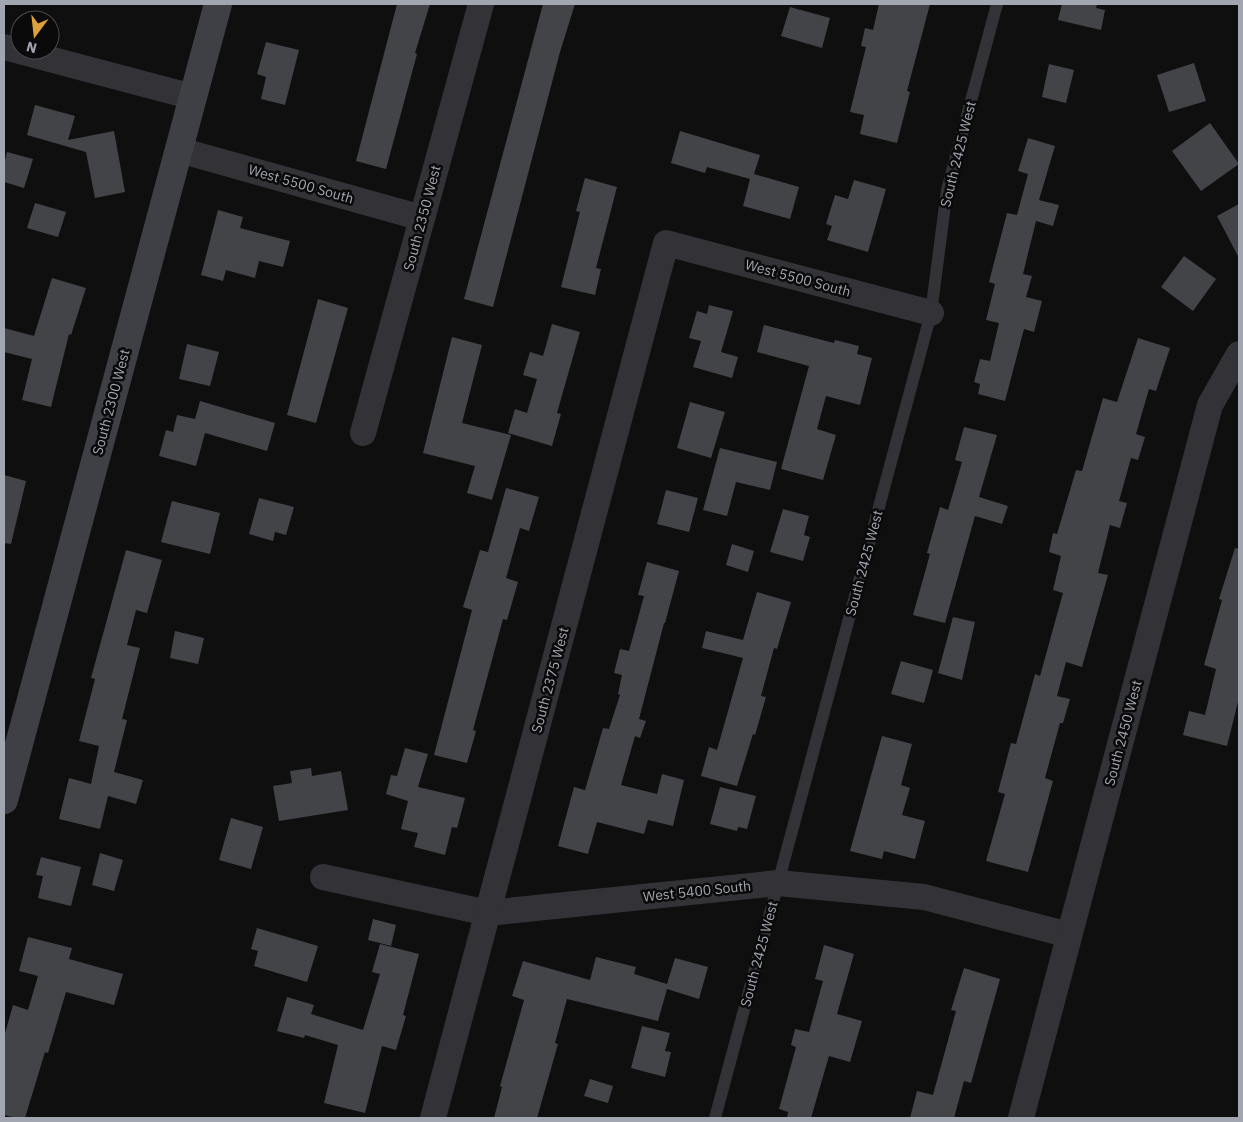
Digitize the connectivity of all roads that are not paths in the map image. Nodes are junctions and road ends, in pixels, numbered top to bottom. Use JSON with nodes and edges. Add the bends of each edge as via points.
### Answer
{"nodes":[{"id":1,"x":218,"y":4,"type":"edge"},
{"id":2,"x":481,"y":4,"type":"edge"},
{"id":3,"x":997,"y":4,"type":"edge"},
{"id":4,"x":4,"y":47,"type":"edge"},
{"id":5,"x":193,"y":97,"type":"junction"},
{"id":6,"x":179,"y":150,"type":"junction"},
{"id":7,"x":422,"y":218,"type":"junction"},
{"id":8,"x":666,"y":242,"type":"joint"},
{"id":9,"x":931,"y":313,"type":"junction"},
{"id":10,"x":1239,"y":354,"type":"edge"},
{"id":11,"x":363,"y":433,"type":"dead end"},
{"id":12,"x":10,"y":756,"type":"edge"},
{"id":13,"x":4,"y":800,"type":"edge"},
{"id":14,"x":323,"y":877,"type":"dead end"},
{"id":15,"x":778,"y":883,"type":"junction"},
{"id":16,"x":488,"y":913,"type":"junction"},
{"id":17,"x":1070,"y":935,"type":"junction"},
{"id":18,"x":433,"y":1118,"type":"edge"},
{"id":19,"x":715,"y":1118,"type":"edge"},
{"id":20,"x":1021,"y":1118,"type":"edge"}],
"edges":[{"from":1,"to":5,"type":"street","name":"South 2300 West"},
{"from":2,"to":7,"type":"street","name":"South 2350 West"},
{"from":3,"to":9,"type":"lane","name":"South 2425 West","via":[[947,190]]},
{"from":4,"to":5,"type":"street"},
{"from":5,"to":6,"type":"street","name":"South 2300 West"},
{"from":6,"to":7,"type":"street","name":"West 5500 South"},
{"from":6,"to":12,"type":"street","name":"South 2300 West"},
{"from":7,"to":11,"type":"street","name":"South 2350 West"},
{"from":8,"to":9,"type":"street","name":"West 5500 South"},
{"from":8,"to":16,"type":"street","name":"South 2375 West"},
{"from":9,"to":15,"type":"lane","name":"South 2425 West"},
{"from":10,"to":17,"type":"street","name":"South 2450 West","via":[[1210,406]]},
{"from":12,"to":13,"type":"street","name":"South 2300 West"},
{"from":14,"to":16,"type":"street","name":"West 5400 South"},
{"from":15,"to":16,"type":"street","name":"West 5400 South"},
{"from":15,"to":17,"type":"street","name":"West 5400 South","via":[[924,898]]},
{"from":15,"to":19,"type":"lane","name":"South 2425 West"},
{"from":16,"to":18,"type":"street","name":"South 2375 West"},
{"from":17,"to":20,"type":"street","name":"South 2450 West"}]}
